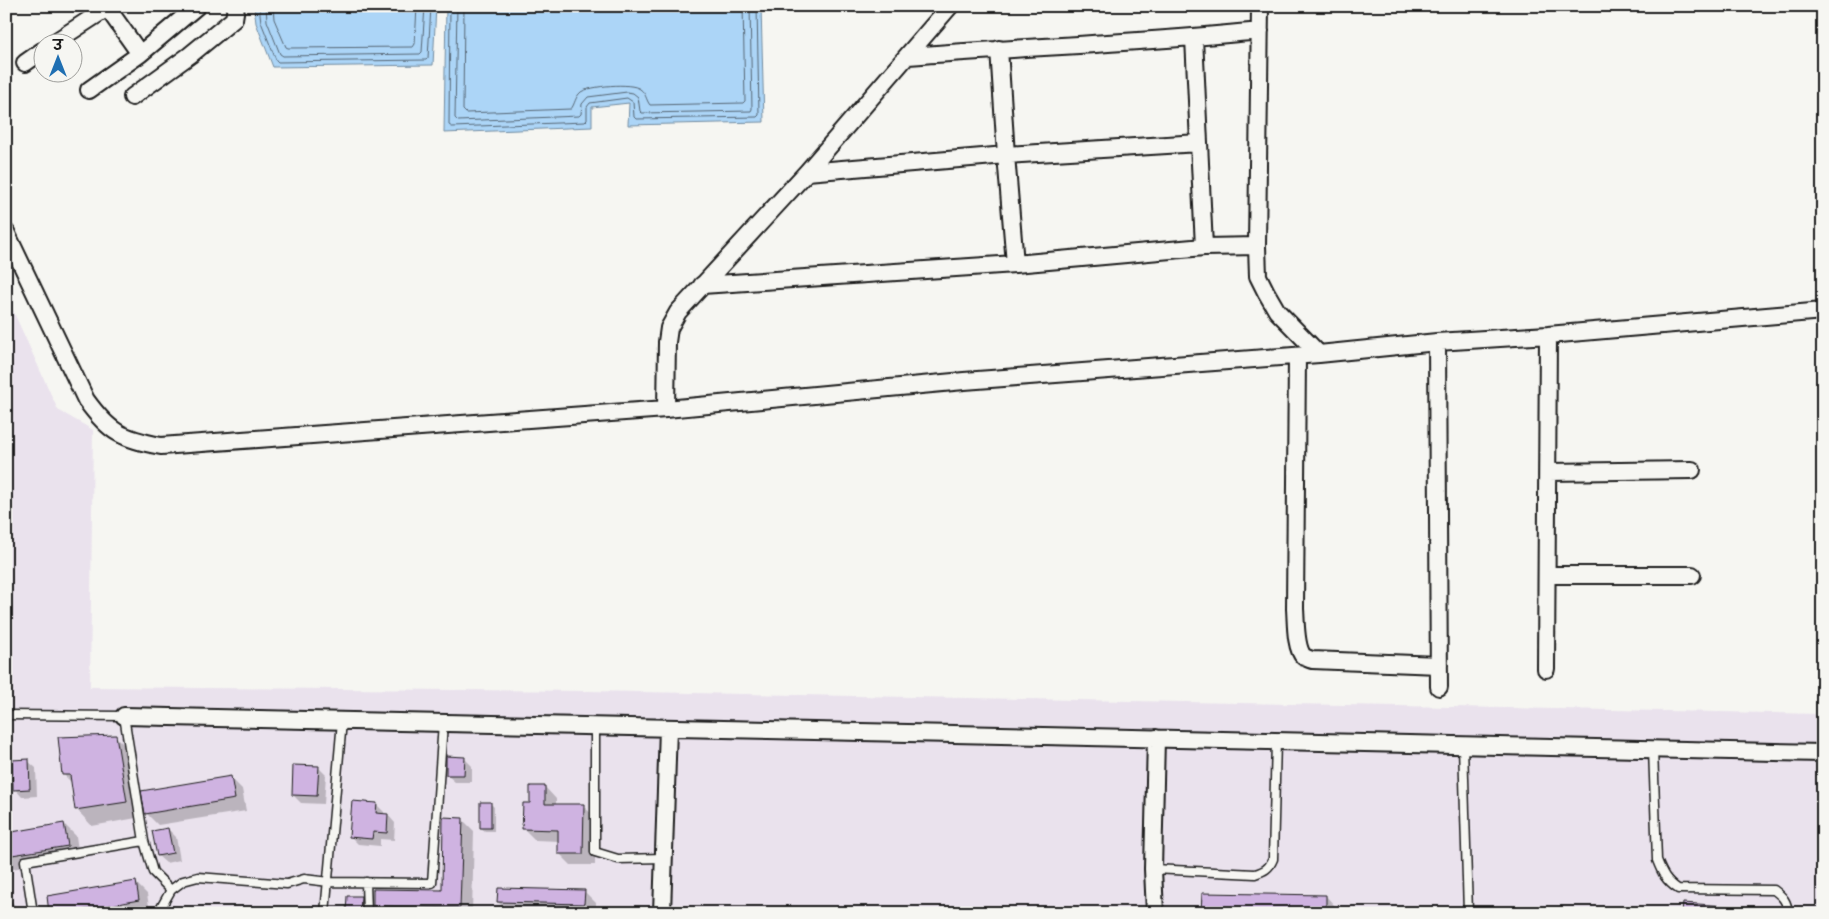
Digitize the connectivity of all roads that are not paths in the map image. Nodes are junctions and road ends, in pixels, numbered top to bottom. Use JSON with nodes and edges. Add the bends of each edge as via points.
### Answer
{"nodes":[{"id":1,"x":197,"y":6,"type":"edge"},
{"id":2,"x":236,"y":6,"type":"edge"},
{"id":3,"x":950,"y":6,"type":"edge"},
{"id":4,"x":1260,"y":6,"type":"edge"},
{"id":5,"x":106,"y":7,"type":"edge"},
{"id":6,"x":1260,"y":31,"type":"junction"},
{"id":7,"x":70,"y":32,"type":"edge"},
{"id":8,"x":1194,"y":38,"type":"junction"},
{"id":9,"x":999,"y":49,"type":"junction"},
{"id":10,"x":140,"y":54,"type":"junction"},
{"id":11,"x":908,"y":56,"type":"junction"},
{"id":12,"x":32,"y":58,"type":"edge"},
{"id":13,"x":25,"y":63,"type":"dead end"},
{"id":14,"x":89,"y":90,"type":"dead end"},
{"id":15,"x":132,"y":97,"type":"dead end"},
{"id":16,"x":1198,"y":143,"type":"junction"},
{"id":17,"x":1006,"y":155,"type":"junction"},
{"id":18,"x":808,"y":172,"type":"junction"},
{"id":19,"x":6,"y":232,"type":"edge"},
{"id":20,"x":1257,"y":246,"type":"junction"},
{"id":21,"x":1204,"y":247,"type":"junction"},
{"id":22,"x":1015,"y":264,"type":"junction"},
{"id":23,"x":702,"y":285,"type":"junction"},
{"id":24,"x":1823,"y":311,"type":"edge"},
{"id":25,"x":1548,"y":335,"type":"junction"},
{"id":26,"x":1437,"y":342,"type":"junction"},
{"id":27,"x":1319,"y":354,"type":"junction"},
{"id":28,"x":1297,"y":356,"type":"junction"},
{"id":29,"x":666,"y":409,"type":"junction"},
{"id":30,"x":1692,"y":470,"type":"dead end"},
{"id":31,"x":1548,"y":472,"type":"junction"},
{"id":32,"x":1547,"y":575,"type":"junction"},
{"id":33,"x":1692,"y":575,"type":"dead end"},
{"id":34,"x":1439,"y":665,"type":"junction"},
{"id":35,"x":1546,"y":669,"type":"dead end"},
{"id":36,"x":1439,"y":686,"type":"dead end"},
{"id":37,"x":6,"y":715,"type":"edge"},
{"id":38,"x":124,"y":716,"type":"junction"},
{"id":39,"x":342,"y":721,"type":"junction"},
{"id":40,"x":443,"y":723,"type":"junction"},
{"id":41,"x":596,"y":726,"type":"junction"},
{"id":42,"x":668,"y":728,"type":"junction"},
{"id":43,"x":1156,"y":738,"type":"junction"},
{"id":44,"x":1276,"y":741,"type":"junction"},
{"id":45,"x":1463,"y":745,"type":"junction"},
{"id":46,"x":1653,"y":749,"type":"junction"},
{"id":47,"x":1823,"y":753,"type":"edge"},
{"id":48,"x":144,"y":840,"type":"junction"},
{"id":49,"x":664,"y":858,"type":"junction"},
{"id":50,"x":1153,"y":869,"type":"junction"},
{"id":51,"x":329,"y":882,"type":"junction"},
{"id":52,"x":366,"y":882,"type":"junction"},
{"id":53,"x":171,"y":890,"type":"junction"},
{"id":54,"x":33,"y":913,"type":"edge"},
{"id":55,"x":158,"y":913,"type":"edge"},
{"id":56,"x":325,"y":913,"type":"edge"},
{"id":57,"x":368,"y":913,"type":"edge"},
{"id":58,"x":662,"y":913,"type":"edge"},
{"id":59,"x":1156,"y":913,"type":"edge"},
{"id":60,"x":1468,"y":913,"type":"edge"},
{"id":61,"x":1788,"y":913,"type":"edge"}],
"edges":[{"from":1,"to":10,"type":"street"},
{"from":2,"to":15,"type":"street","via":[[234,19]]},
{"from":3,"to":11,"type":"street"},
{"from":4,"to":6,"type":"street"},
{"from":5,"to":7,"type":"street"},
{"from":5,"to":10,"type":"street"},
{"from":6,"to":8,"type":"street"},
{"from":6,"to":20,"type":"street"},
{"from":8,"to":9,"type":"street"},
{"from":8,"to":16,"type":"street"},
{"from":9,"to":11,"type":"street"},
{"from":9,"to":17,"type":"street"},
{"from":10,"to":14,"type":"street"},
{"from":11,"to":18,"type":"street"},
{"from":12,"to":13,"type":"street"},
{"from":16,"to":17,"type":"street"},
{"from":16,"to":21,"type":"street"},
{"from":17,"to":18,"type":"street"},
{"from":17,"to":22,"type":"street"},
{"from":18,"to":23,"type":"street"},
{"from":19,"to":29,"type":"street","via":[[86,400],[100,420],[118,434],[137,441],[161,446]]},
{"from":20,"to":21,"type":"street"},
{"from":20,"to":27,"type":"street","via":[[1258,276],[1266,292],[1278,311]]},
{"from":21,"to":22,"type":"street"},
{"from":22,"to":23,"type":"street"},
{"from":23,"to":29,"type":"street","via":[[678,312],[669,328]]},
{"from":24,"to":25,"type":"street"},
{"from":25,"to":26,"type":"street"},
{"from":25,"to":31,"type":"street"},
{"from":26,"to":27,"type":"street"},
{"from":26,"to":34,"type":"street"},
{"from":27,"to":28,"type":"street"},
{"from":28,"to":29,"type":"street","via":[[964,381]]},
{"from":28,"to":34,"type":"street","via":[[1296,609],[1300,650],[1304,657],[1312,660]]},
{"from":30,"to":31,"type":"street"},
{"from":31,"to":32,"type":"street"},
{"from":32,"to":33,"type":"street"},
{"from":32,"to":35,"type":"street"},
{"from":34,"to":36,"type":"street"},
{"from":37,"to":38,"type":"lane"},
{"from":38,"to":39,"type":"street"},
{"from":38,"to":48,"type":"lane"},
{"from":39,"to":40,"type":"street"},
{"from":39,"to":51,"type":"lane"},
{"from":40,"to":41,"type":"street"},
{"from":40,"to":52,"type":"lane","via":[[432,883]]},
{"from":41,"to":42,"type":"street"},
{"from":41,"to":49,"type":"lane","via":[[596,852],[618,859]]},
{"from":42,"to":43,"type":"street"},
{"from":42,"to":49,"type":"street"},
{"from":43,"to":44,"type":"street"},
{"from":43,"to":50,"type":"street"},
{"from":44,"to":45,"type":"street"},
{"from":44,"to":50,"type":"lane","via":[[1273,859],[1270,866],[1254,874]]},
{"from":45,"to":46,"type":"street"},
{"from":45,"to":60,"type":"lane"},
{"from":46,"to":47,"type":"street"},
{"from":46,"to":61,"type":"lane","via":[[1657,860],[1663,876],[1678,889],[1774,890],[1787,903]]},
{"from":48,"to":53,"type":"lane","via":[[154,872]]},
{"from":48,"to":54,"type":"lane","via":[[25,861]]},
{"from":49,"to":58,"type":"street"},
{"from":50,"to":59,"type":"street"},
{"from":51,"to":52,"type":"lane"},
{"from":51,"to":53,"type":"lane","via":[[304,879],[286,884],[198,877],[183,881]]},
{"from":51,"to":56,"type":"lane"},
{"from":52,"to":57,"type":"lane"},
{"from":53,"to":55,"type":"lane"}]}
